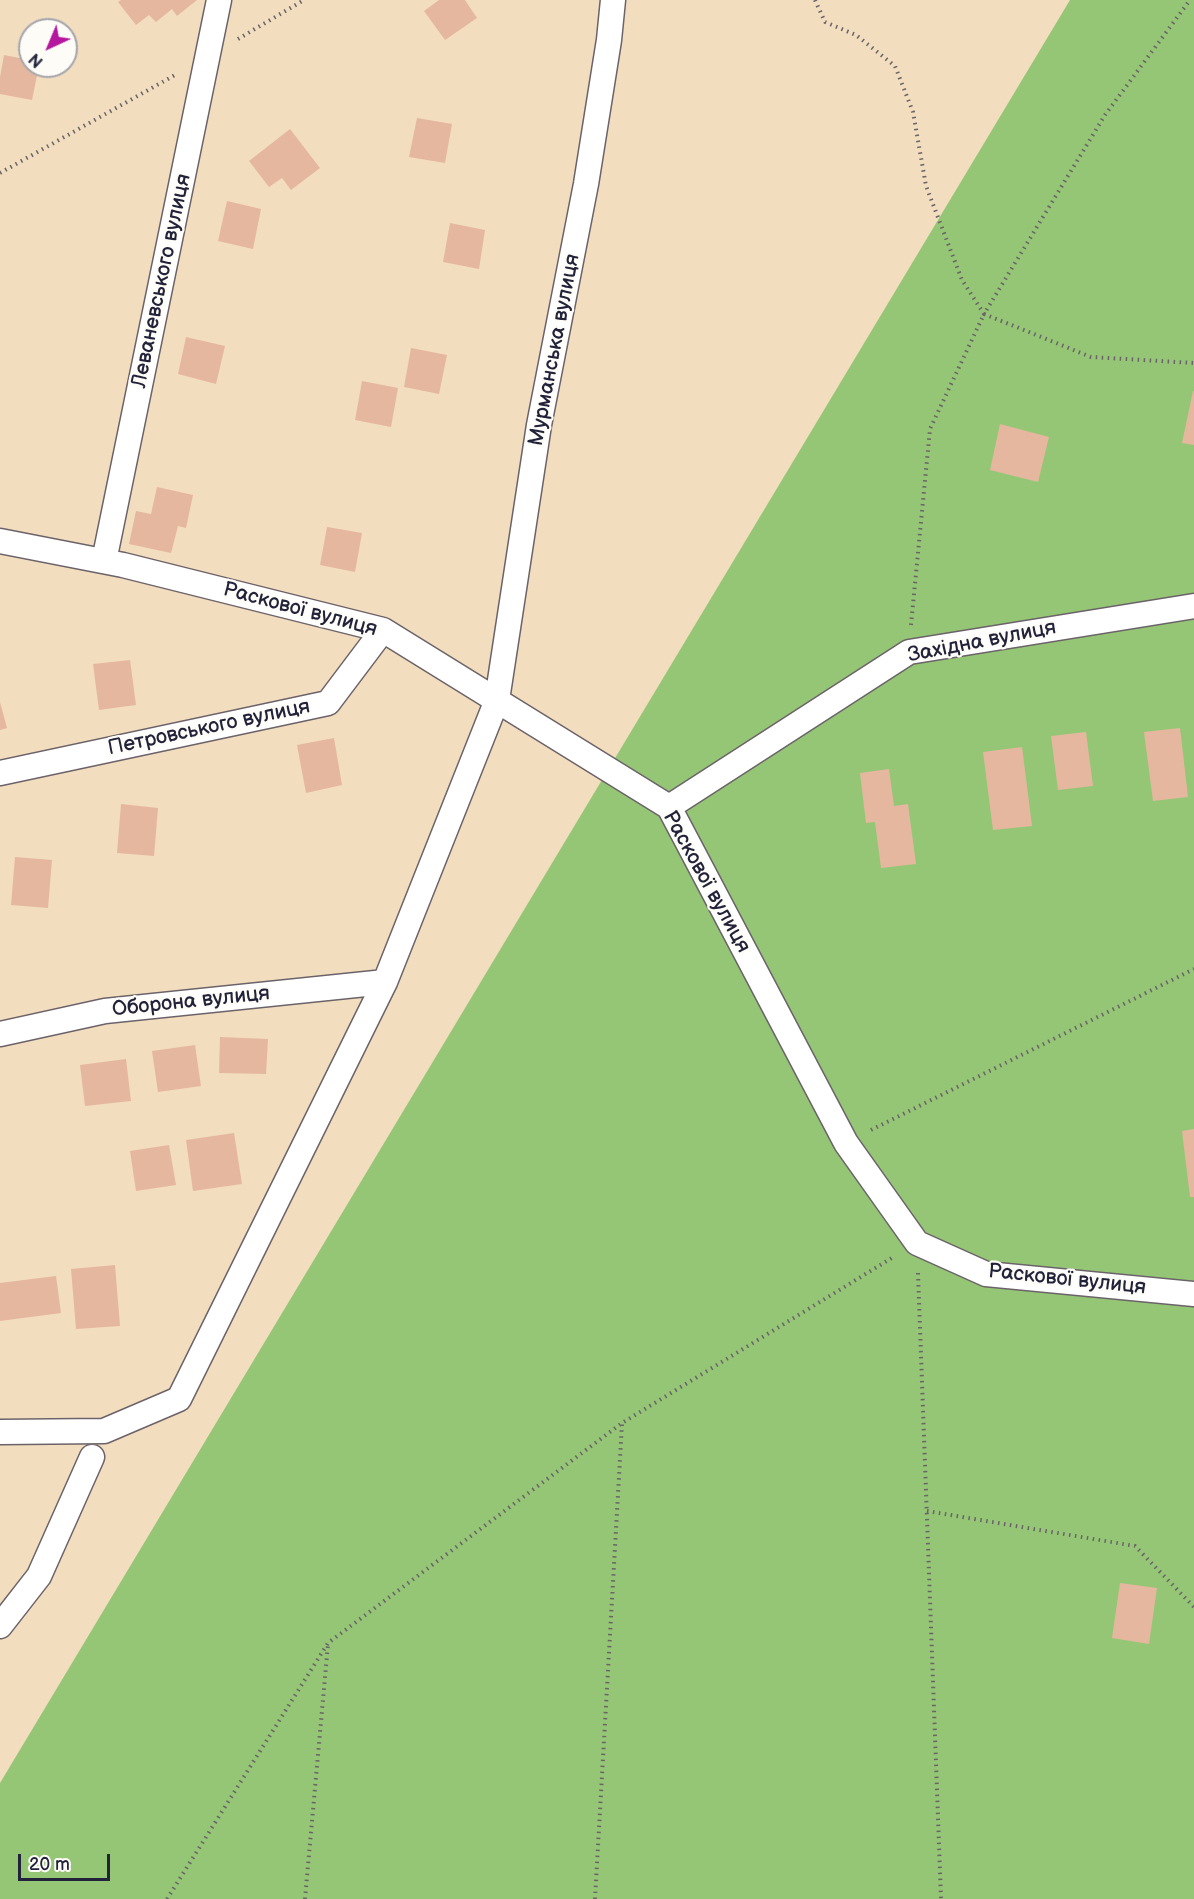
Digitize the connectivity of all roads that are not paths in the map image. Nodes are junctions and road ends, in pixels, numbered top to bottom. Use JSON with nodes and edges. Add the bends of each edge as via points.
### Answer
{"nodes":[{"id":1,"x":219,"y":0,"type":"edge"},
{"id":2,"x":613,"y":0,"type":"edge"},
{"id":3,"x":0,"y":541,"type":"edge"},
{"id":4,"x":104,"y":561,"type":"junction"},
{"id":5,"x":1194,"y":606,"type":"edge"},
{"id":6,"x":383,"y":630,"type":"junction"},
{"id":7,"x":497,"y":700,"type":"junction"},
{"id":8,"x":0,"y":772,"type":"edge"},
{"id":9,"x":669,"y":807,"type":"junction"},
{"id":10,"x":385,"y":982,"type":"junction"},
{"id":11,"x":0,"y":1034,"type":"edge"},
{"id":12,"x":1194,"y":1294,"type":"edge"},
{"id":13,"x":0,"y":1432,"type":"edge"},
{"id":14,"x":92,"y":1457,"type":"dead end"},
{"id":15,"x":0,"y":1626,"type":"edge"}],
"edges":[{"from":1,"to":4,"type":"street","name":"Леваневського вулиця"},
{"from":2,"to":7,"type":"street","name":"Мурманська вулиця","via":[[586,184],[539,425]]},
{"from":3,"to":4,"type":"street","name":"Раскової вулиця"},
{"from":4,"to":6,"type":"street","name":"Раскової вулиця"},
{"from":5,"to":9,"type":"street","name":"Західна вулиця","via":[[909,652]]},
{"from":6,"to":7,"type":"street","name":"Раскової вулиця"},
{"from":6,"to":8,"type":"street","name":"Петровського вулиця","via":[[328,703]]},
{"from":7,"to":9,"type":"street","name":"Раскової вулиця"},
{"from":7,"to":10,"type":"street","name":"Мурманська вулиця"},
{"from":9,"to":12,"type":"street","name":"Раскової вулиця","via":[[846,1143],[917,1243],[986,1274]]},
{"from":10,"to":11,"type":"street","name":"Оборона вулиця","via":[[105,1011]]},
{"from":10,"to":13,"type":"street","name":"Мурманська вулиця","via":[[178,1399],[104,1431]]},
{"from":14,"to":15,"type":"street","via":[[39,1576]]}]}
